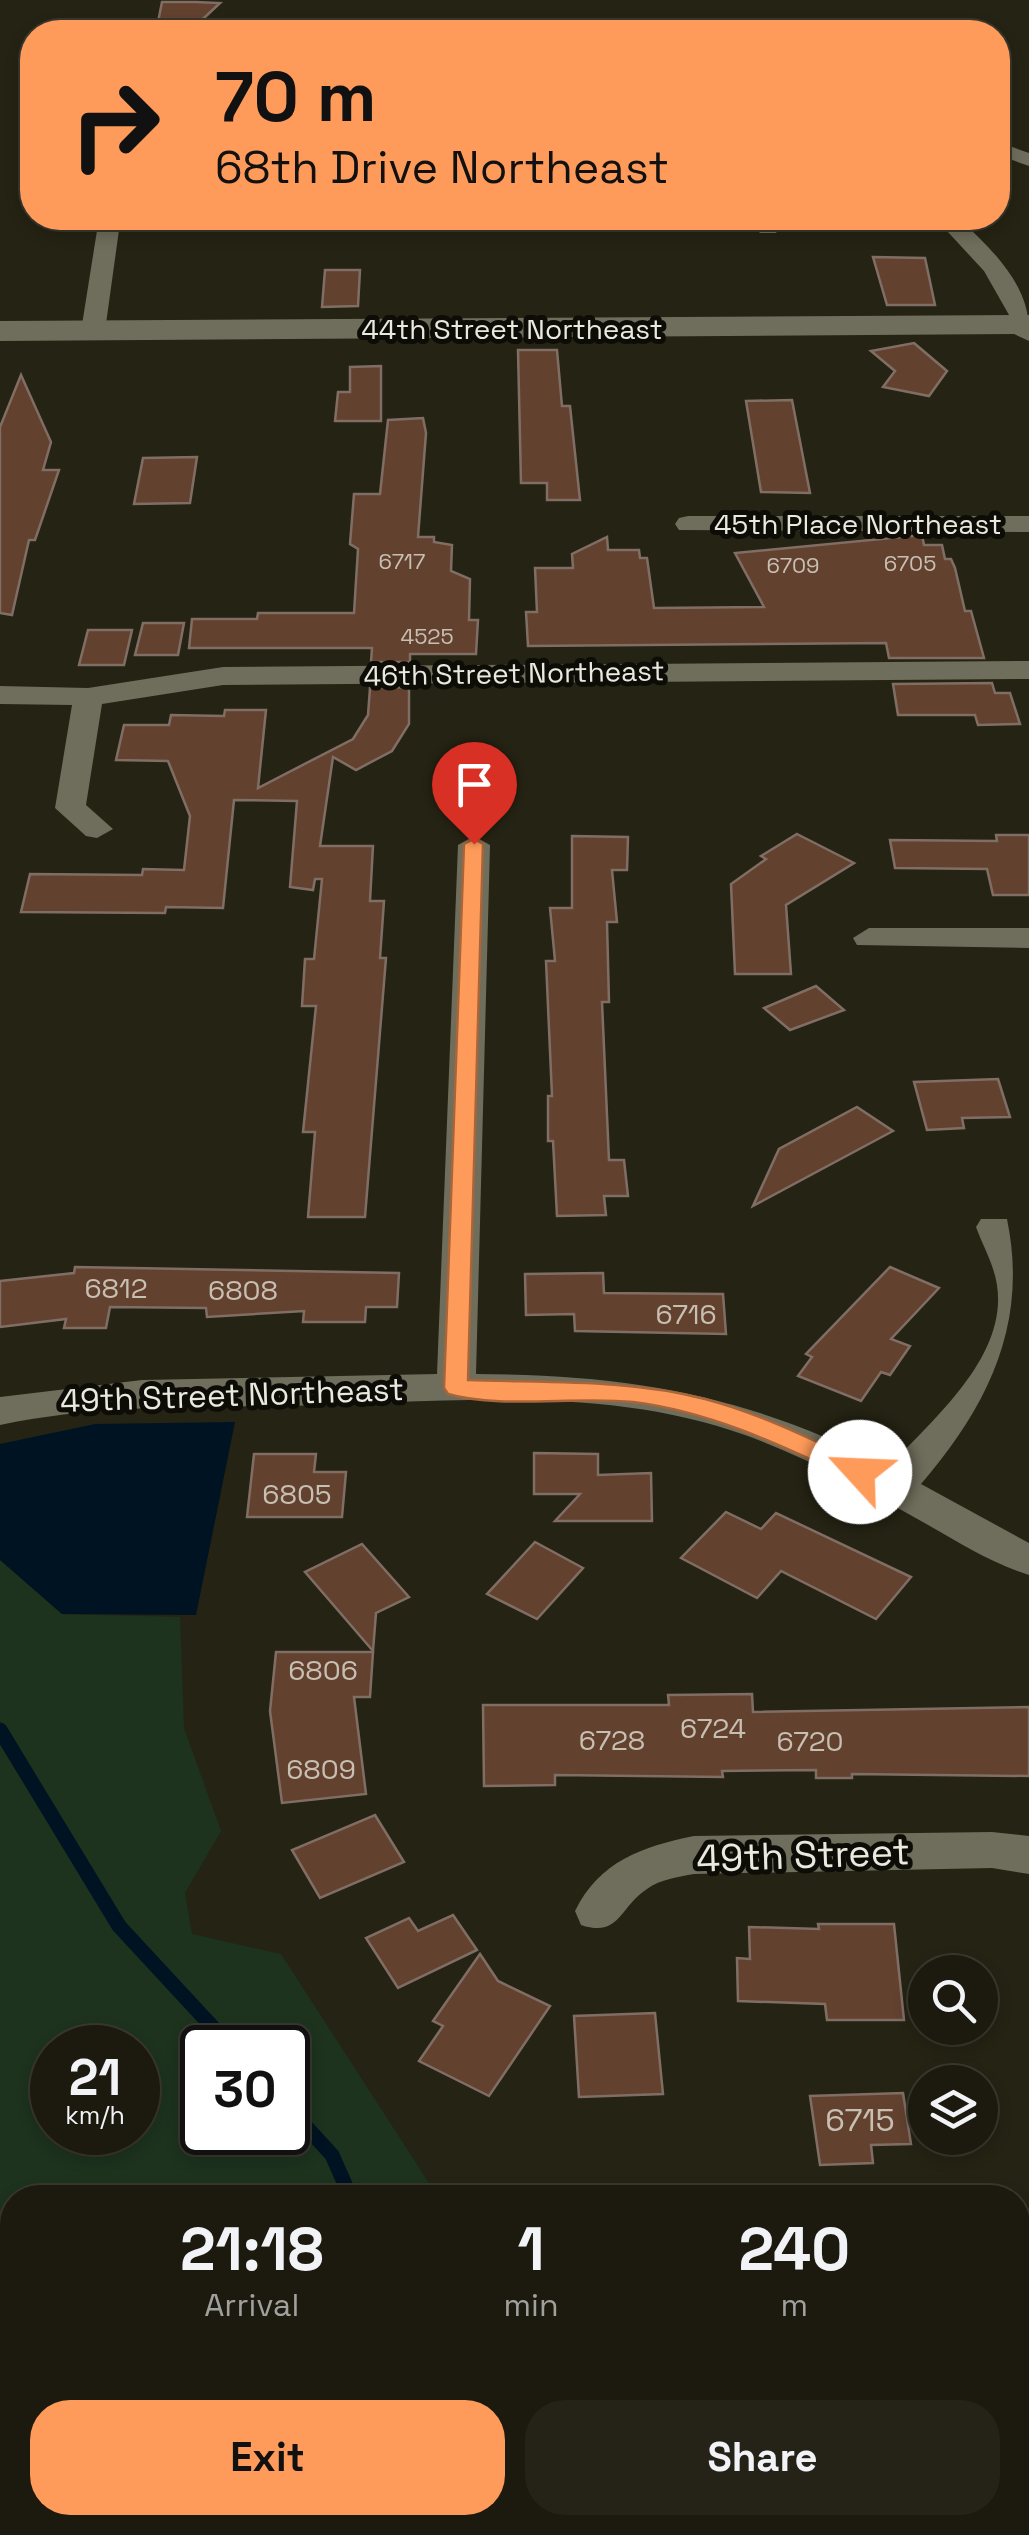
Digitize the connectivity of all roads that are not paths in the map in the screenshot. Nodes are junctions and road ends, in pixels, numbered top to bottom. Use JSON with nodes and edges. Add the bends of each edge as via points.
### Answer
{"nodes":[{"id":1,"x":108,"y":230,"type":"edge"},
{"id":2,"x":959,"y":230,"type":"edge"},
{"id":3,"x":1027,"y":328,"type":"edge"},
{"id":4,"x":0,"y":331,"type":"edge"},
{"id":5,"x":93,"y":331,"type":"junction"},
{"id":6,"x":688,"y":524,"type":"dead end"},
{"id":7,"x":1029,"y":524,"type":"edge"},
{"id":8,"x":1029,"y":670,"type":"edge"},
{"id":9,"x":0,"y":695,"type":"edge"},
{"id":10,"x":88,"y":697,"type":"junction"},
{"id":11,"x":97,"y":828,"type":"dead end"},
{"id":12,"x":474,"y":844,"type":"dead end"},
{"id":13,"x":869,"y":938,"type":"dead end"},
{"id":14,"x":1029,"y":938,"type":"edge"},
{"id":15,"x":994,"y":1227,"type":"dead end"},
{"id":16,"x":456,"y":1388,"type":"junction"},
{"id":17,"x":0,"y":1410,"type":"edge"},
{"id":18,"x":894,"y":1488,"type":"junction"},
{"id":19,"x":1029,"y":1560,"type":"edge"},
{"id":20,"x":1029,"y":1855,"type":"edge"},
{"id":21,"x":598,"y":1911,"type":"dead end"}],
"edges":[{"from":1,"to":5,"type":"street"},
{"from":2,"to":3,"type":"street","via":[[1012,290]]},
{"from":3,"to":5,"type":"street","name":"44th Street Northeast"},
{"from":4,"to":5,"type":"street","name":"44th Street Northeast"},
{"from":6,"to":7,"type":"street","name":"45th Place Northeast"},
{"from":8,"to":10,"type":"street","name":"46th Street Northeast","via":[[223,676]]},
{"from":9,"to":10,"type":"street","name":"46th Street Northeast"},
{"from":10,"to":11,"type":"street","via":[[70,808]]},
{"from":12,"to":16,"type":"street"},
{"from":13,"to":14,"type":"street"},
{"from":15,"to":18,"type":"street","via":[[1017,1288],[1016,1327],[1004,1356]]},
{"from":16,"to":17,"type":"street","name":"49th Street Northeast","via":[[84,1397]]},
{"from":16,"to":18,"type":"street","name":"49th Street Northeast","via":[[632,1394],[702,1406]]},
{"from":18,"to":19,"type":"street","name":"49th Street Northeast"},
{"from":20,"to":21,"type":"street","name":"49th Street","via":[[694,1854],[651,1863],[614,1884]]}]}
